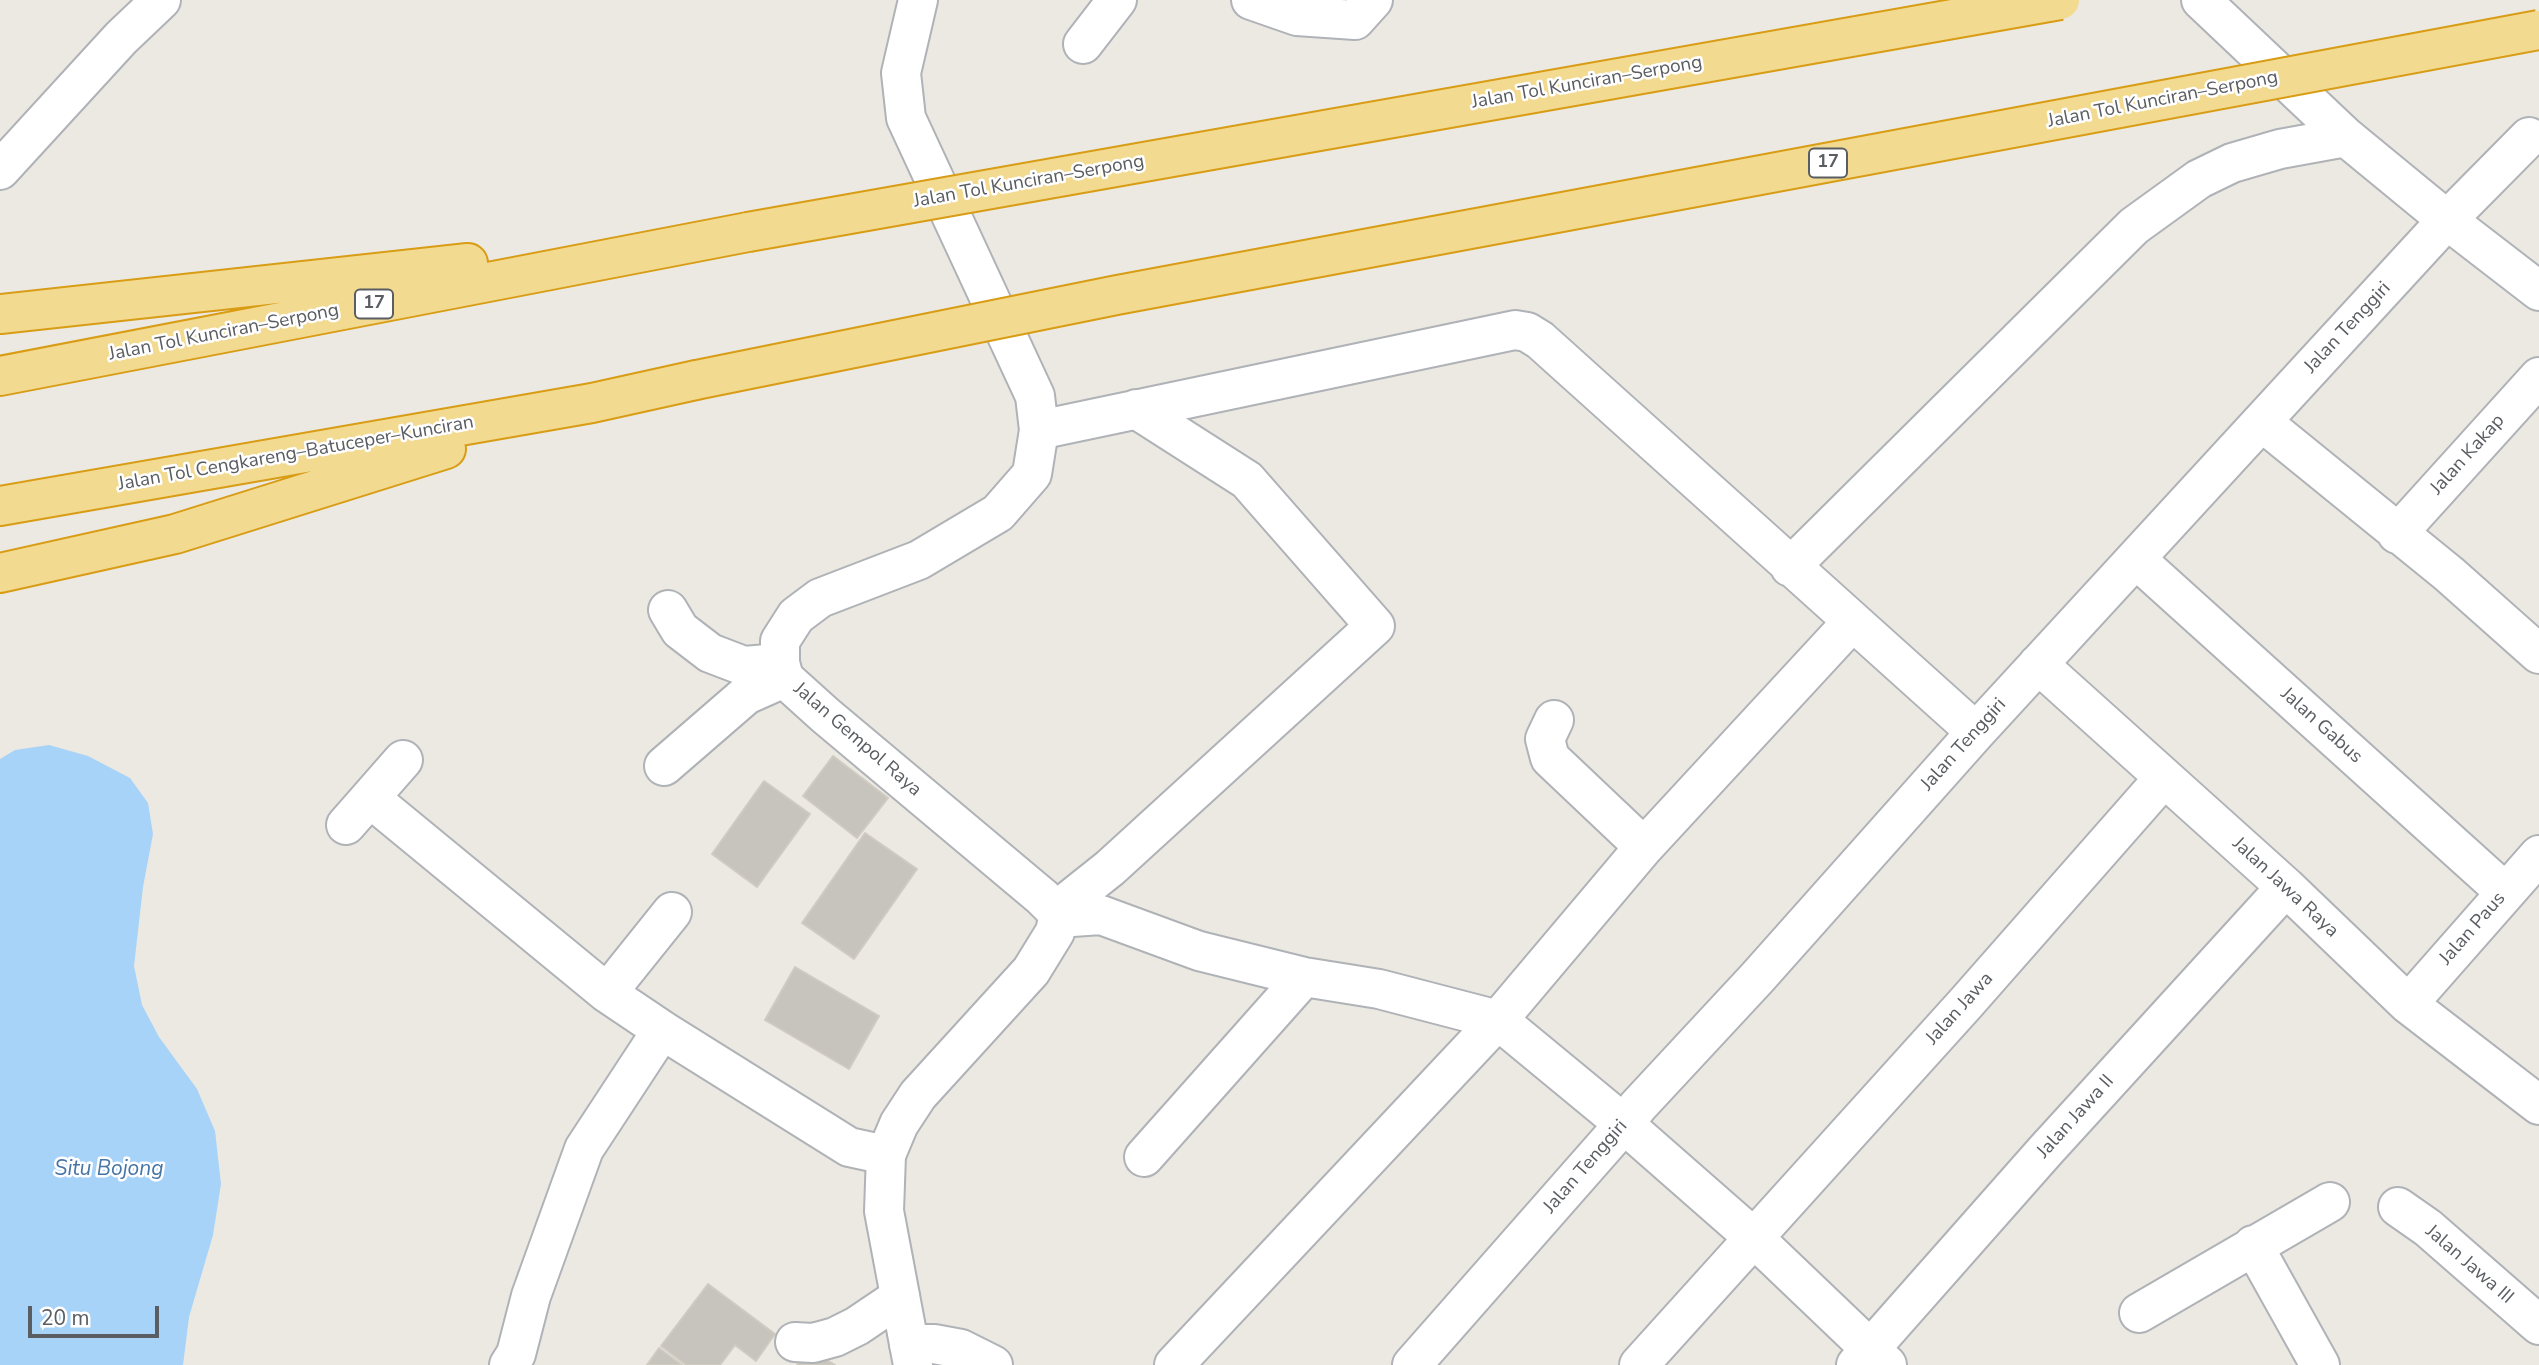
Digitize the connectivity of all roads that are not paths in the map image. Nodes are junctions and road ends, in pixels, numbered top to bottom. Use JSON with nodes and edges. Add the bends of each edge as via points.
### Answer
{"nodes":[{"id":1,"x":161,"y":0,"type":"edge"},
{"id":2,"x":918,"y":0,"type":"edge"},
{"id":3,"x":1117,"y":0,"type":"edge"},
{"id":4,"x":1251,"y":0,"type":"edge"},
{"id":5,"x":1373,"y":0,"type":"edge"},
{"id":6,"x":2060,"y":0,"type":"edge"},
{"id":7,"x":2201,"y":0,"type":"edge"},
{"id":8,"x":2539,"y":30,"type":"edge"},
{"id":9,"x":1083,"y":44,"type":"dead end"},
{"id":10,"x":2346,"y":137,"type":"junction"},
{"id":11,"x":2529,"y":137,"type":"dead end"},
{"id":12,"x":0,"y":170,"type":"edge"},
{"id":13,"x":2447,"y":220,"type":"junction"},
{"id":14,"x":746,"y":232,"type":"junction"},
{"id":15,"x":2539,"y":291,"type":"edge"},
{"id":16,"x":0,"y":314,"type":"edge"},
{"id":17,"x":0,"y":376,"type":"edge"},
{"id":18,"x":2539,"y":377,"type":"edge"},
{"id":19,"x":592,"y":403,"type":"junction"},
{"id":20,"x":1136,"y":409,"type":"junction"},
{"id":21,"x":2262,"y":422,"type":"junction"},
{"id":22,"x":1039,"y":430,"type":"junction"},
{"id":23,"x":0,"y":506,"type":"edge"},
{"id":24,"x":2398,"y":534,"type":"junction"},
{"id":25,"x":2137,"y":560,"type":"junction"},
{"id":26,"x":1790,"y":567,"type":"junction"},
{"id":27,"x":0,"y":573,"type":"edge"},
{"id":28,"x":668,"y":610,"type":"dead end"},
{"id":29,"x":1852,"y":622,"type":"junction"},
{"id":30,"x":2533,"y":636,"type":"edge"},
{"id":31,"x":2038,"y":663,"type":"junction"},
{"id":32,"x":782,"y":670,"type":"junction"},
{"id":33,"x":1554,"y":720,"type":"dead end"},
{"id":34,"x":1976,"y":732,"type":"junction"},
{"id":35,"x":403,"y":760,"type":"dead end"},
{"id":36,"x":664,"y":766,"type":"dead end"},
{"id":37,"x":2163,"y":779,"type":"junction"},
{"id":38,"x":1644,"y":847,"type":"junction"},
{"id":39,"x":2539,"y":855,"type":"edge"},
{"id":40,"x":2286,"y":887,"type":"junction"},
{"id":41,"x":2505,"y":892,"type":"junction"},
{"id":42,"x":672,"y":912,"type":"dead end"},
{"id":43,"x":1057,"y":915,"type":"junction"},
{"id":44,"x":1304,"y":977,"type":"junction"},
{"id":45,"x":607,"y":993,"type":"junction"},
{"id":46,"x":2408,"y":1004,"type":"junction"},
{"id":47,"x":1498,"y":1020,"type":"junction"},
{"id":48,"x":662,"y":1030,"type":"junction"},
{"id":49,"x":2539,"y":1105,"type":"edge"},
{"id":50,"x":1624,"y":1124,"type":"junction"},
{"id":51,"x":886,"y":1155,"type":"junction"},
{"id":52,"x":1144,"y":1157,"type":"dead end"},
{"id":53,"x":2330,"y":1202,"type":"dead end"},
{"id":54,"x":2398,"y":1207,"type":"dead end"},
{"id":55,"x":1754,"y":1238,"type":"junction"},
{"id":56,"x":2253,"y":1245,"type":"junction"},
{"id":57,"x":900,"y":1297,"type":"junction"},
{"id":58,"x":2139,"y":1313,"type":"dead end"},
{"id":59,"x":2539,"y":1325,"type":"edge"},
{"id":60,"x":795,"y":1342,"type":"dead end"},
{"id":61,"x":911,"y":1355,"type":"edge"},
{"id":62,"x":1871,"y":1360,"type":"edge"},
{"id":63,"x":509,"y":1365,"type":"edge"},
{"id":64,"x":993,"y":1365,"type":"edge"},
{"id":65,"x":1174,"y":1365,"type":"edge"},
{"id":66,"x":1412,"y":1365,"type":"edge"},
{"id":67,"x":1639,"y":1365,"type":"edge"},
{"id":68,"x":2320,"y":1365,"type":"edge"}],
"edges":[{"from":1,"to":12,"type":"street"},
{"from":2,"to":22,"type":"street","name":"Jalan Gempol Raya","via":[[901,73],[906,118],[1035,396]]},
{"from":3,"to":9,"type":"street"},
{"from":4,"to":5,"type":"street","via":[[1297,16],[1355,20]]},
{"from":6,"to":14,"type":"highway","name":"Jalan Tol Kunciran–Serpong","number":"17","bridge":true},
{"from":7,"to":10,"type":"street"},
{"from":8,"to":19,"type":"highway","name":"Jalan Tol Kunciran–Serpong","number":"17","bridge":true,"via":[[1130,293]]},
{"from":10,"to":13,"type":"street"},
{"from":10,"to":26,"type":"street","via":[[2232,163],[2199,179],[2134,226]]},
{"from":11,"to":13,"type":"street","name":"Jalan Tenggiri"},
{"from":13,"to":15,"type":"street"},
{"from":13,"to":21,"type":"street","name":"Jalan Tenggiri"},
{"from":14,"to":16,"type":"highway"},
{"from":14,"to":17,"type":"highway","name":"Jalan Tol Kunciran–Serpong","number":"17"},
{"from":18,"to":24,"type":"street","name":"Jalan Kakap"},
{"from":19,"to":23,"type":"highway","name":"Jalan Tol Cengkareng–Batuceper–Kunciran","number":"17"},
{"from":19,"to":27,"type":"highway","via":[[175,534]]},
{"from":20,"to":22,"type":"street"},
{"from":20,"to":26,"type":"street","via":[[1515,330],[1527,332]]},
{"from":20,"to":43,"type":"street","via":[[1247,480],[1375,626]]},
{"from":21,"to":24,"type":"street"},
{"from":21,"to":25,"type":"street","name":"Jalan Tenggiri"},
{"from":22,"to":32,"type":"street","name":"Jalan Gempol Raya","via":[[1032,474],[998,513],[919,560],[820,598],[796,616],[780,642]]},
{"from":24,"to":30,"type":"street"},
{"from":25,"to":31,"type":"street","name":"Jalan Tenggiri"},
{"from":25,"to":41,"type":"street","name":"Jalan Gabus"},
{"from":26,"to":29,"type":"street"},
{"from":28,"to":32,"type":"street","via":[[680,629],[710,653],[744,666]]},
{"from":29,"to":34,"type":"street"},
{"from":29,"to":38,"type":"street"},
{"from":31,"to":34,"type":"street","name":"Jalan Tenggiri"},
{"from":31,"to":37,"type":"street","name":"Jalan Jawa Raya"},
{"from":32,"to":36,"type":"street"},
{"from":32,"to":43,"type":"street","name":"Jalan Gempol Raya"},
{"from":33,"to":38,"type":"street","via":[[1545,738],[1550,758]]},
{"from":34,"to":50,"type":"street","name":"Jalan Tenggiri"},
{"from":35,"to":45,"type":"street","via":[[358,812]]},
{"from":37,"to":40,"type":"street","name":"Jalan Jawa Raya"},
{"from":37,"to":55,"type":"street","name":"Jalan Jawa"},
{"from":38,"to":47,"type":"street"},
{"from":39,"to":41,"type":"street","name":"Jalan Paus"},
{"from":40,"to":46,"type":"street","name":"Jalan Jawa Raya"},
{"from":40,"to":62,"type":"street","name":"Jalan Jawa II","via":[[2046,1150]]},
{"from":41,"to":46,"type":"street","name":"Jalan Paus"},
{"from":42,"to":45,"type":"street"},
{"from":43,"to":44,"type":"street","via":[[1101,915],[1199,951]]},
{"from":43,"to":51,"type":"street","via":[[1055,932],[1031,971],[918,1095],[898,1125]]},
{"from":44,"to":47,"type":"street","via":[[1379,989]]},
{"from":44,"to":52,"type":"street"},
{"from":45,"to":48,"type":"street"},
{"from":46,"to":49,"type":"street","name":"Jalan Jawa Raya"},
{"from":47,"to":50,"type":"street"},
{"from":47,"to":65,"type":"street"},
{"from":48,"to":51,"type":"street","via":[[849,1147]]},
{"from":48,"to":63,"type":"street","via":[[584,1149]]},
{"from":50,"to":55,"type":"street"},
{"from":50,"to":66,"type":"street","name":"Jalan Tenggiri"},
{"from":51,"to":57,"type":"street","via":[[884,1210]]},
{"from":53,"to":56,"type":"street"},
{"from":54,"to":59,"type":"street","name":"Jalan Jawa III"},
{"from":55,"to":62,"type":"street"},
{"from":55,"to":67,"type":"street","name":"Jalan Jawa"},
{"from":56,"to":58,"type":"street"},
{"from":56,"to":68,"type":"street"},
{"from":57,"to":60,"type":"street","via":[[835,1337]]},
{"from":57,"to":61,"type":"street"},
{"from":61,"to":64,"type":"street","via":[[934,1345],[961,1349]]}]}
